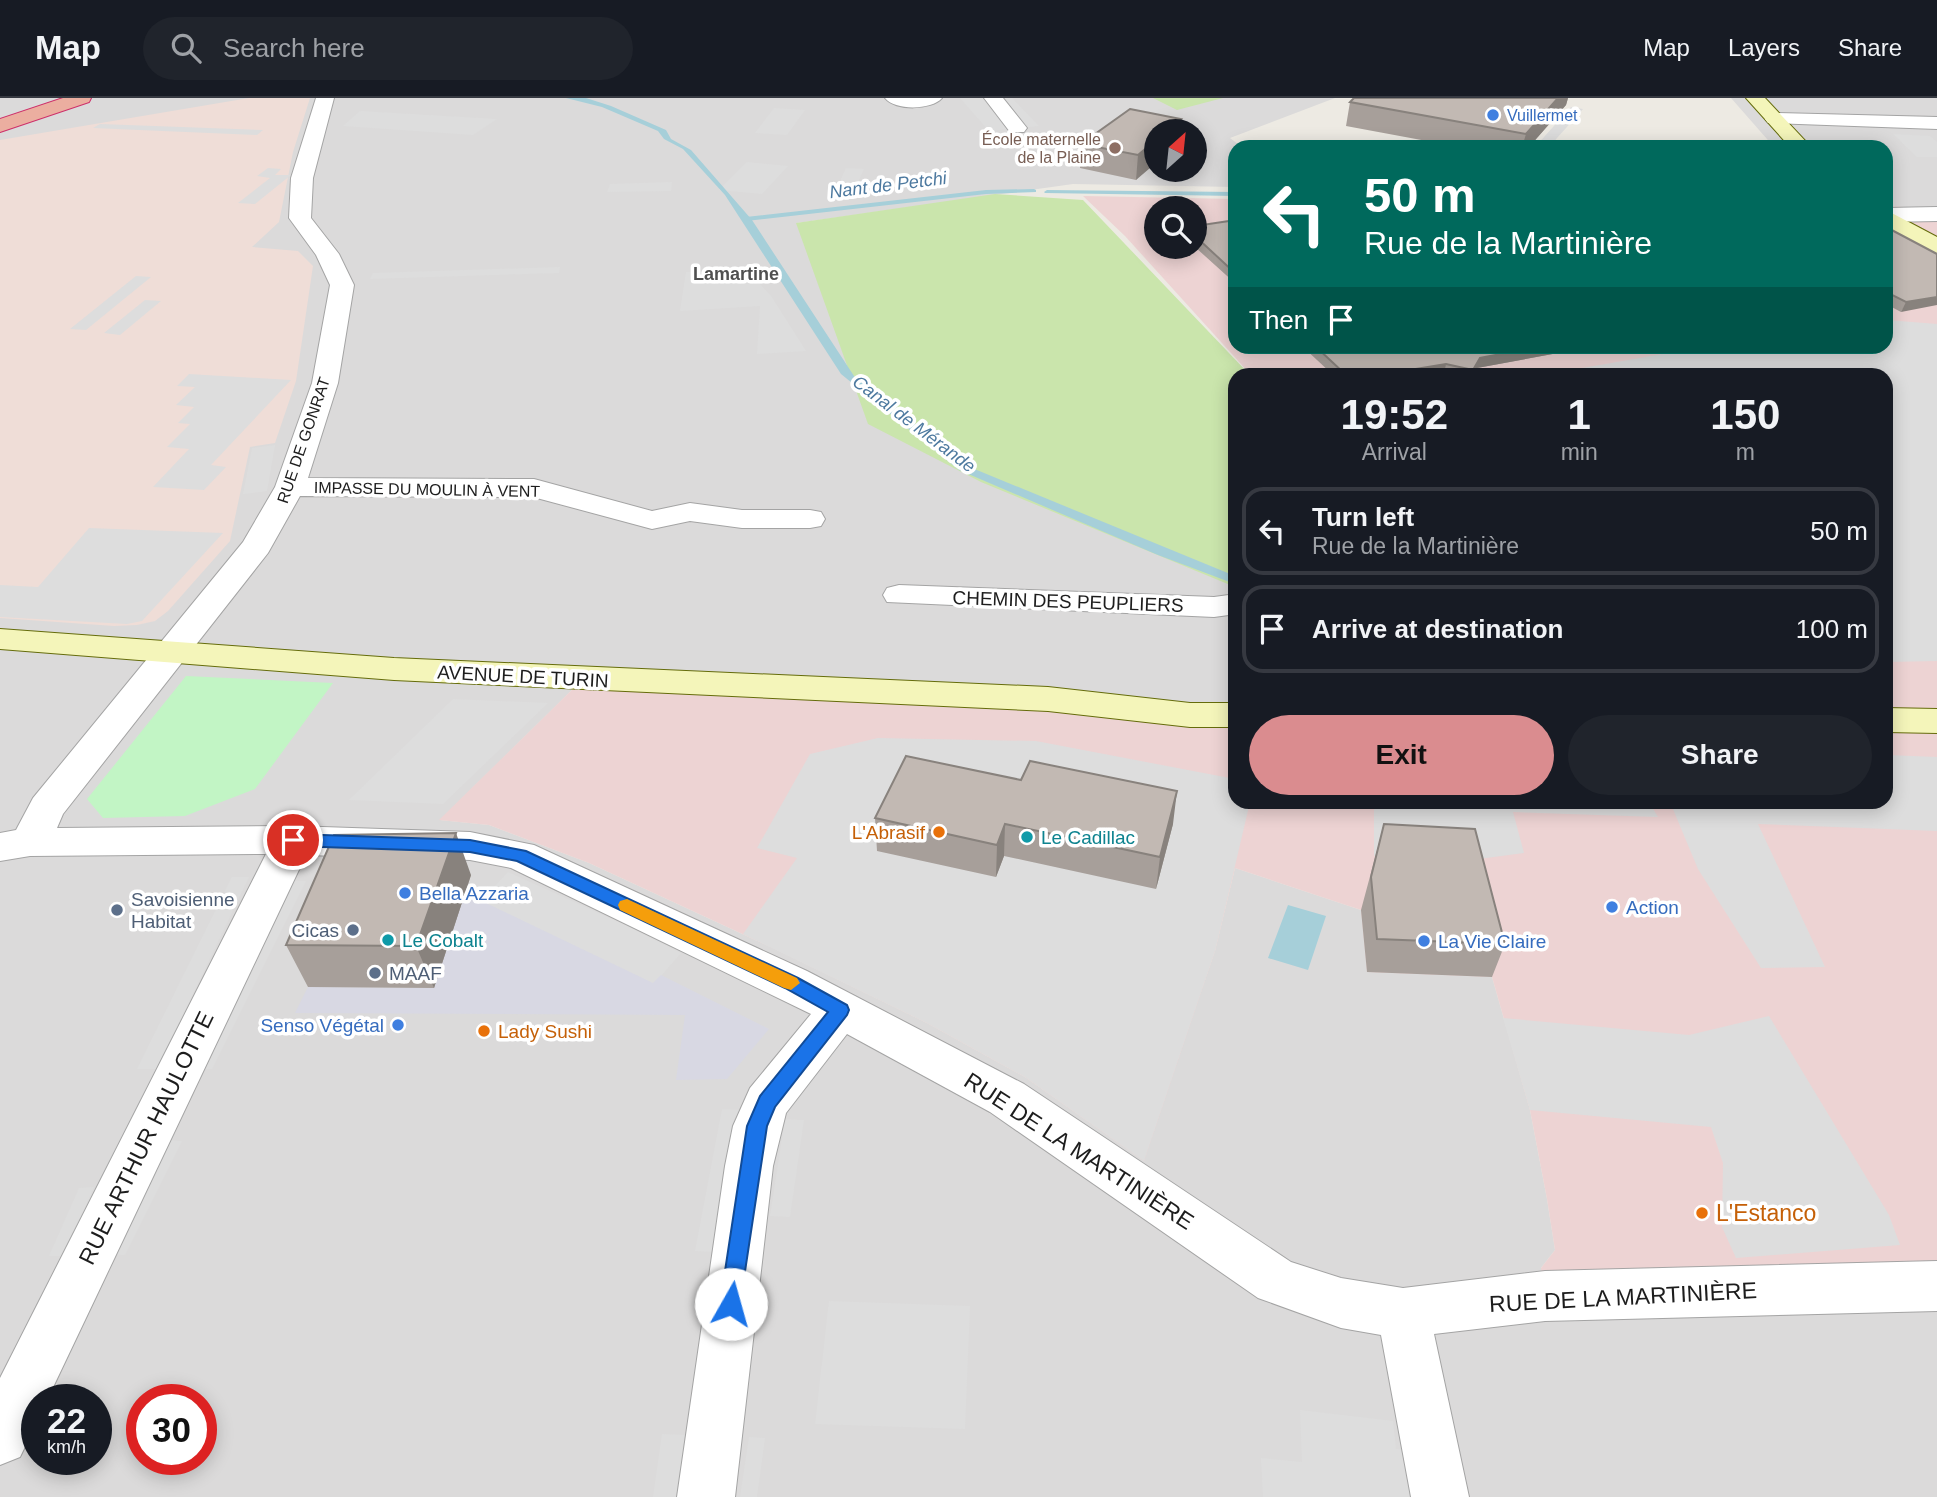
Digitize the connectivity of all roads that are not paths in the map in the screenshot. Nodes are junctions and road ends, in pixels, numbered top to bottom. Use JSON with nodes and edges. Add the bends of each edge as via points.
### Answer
{"nodes":[{"id":1,"x":57,"y":98,"type":"edge"},
{"id":2,"x":82,"y":98,"type":"edge"},
{"id":3,"x":325,"y":98,"type":"edge"},
{"id":4,"x":894,"y":98,"type":"edge"},
{"id":5,"x":933,"y":98,"type":"edge"},
{"id":6,"x":993,"y":98,"type":"edge"},
{"id":7,"x":1737,"y":98,"type":"edge"},
{"id":8,"x":1755,"y":98,"type":"edge"},
{"id":9,"x":0,"y":118,"type":"edge"},
{"id":10,"x":1774,"y":119,"type":"junction"},
{"id":11,"x":1937,"y":123,"type":"edge"},
{"id":12,"x":0,"y":126,"type":"edge"},
{"id":13,"x":1017,"y":128,"type":"dead end"},
{"id":14,"x":1774,"y":140,"type":"edge"},
{"id":15,"x":1794,"y":140,"type":"edge"},
{"id":16,"x":1893,"y":214,"type":"edge"},
{"id":17,"x":1937,"y":214,"type":"edge"},
{"id":18,"x":1893,"y":215,"type":"edge"},
{"id":19,"x":1893,"y":216,"type":"edge"},
{"id":20,"x":1937,"y":236,"type":"edge"},
{"id":21,"x":1937,"y":247,"type":"edge"},
{"id":22,"x":290,"y":487,"type":"junction"},
{"id":23,"x":810,"y":519,"type":"dead end"},
{"id":24,"x":899,"y":595,"type":"dead end"},
{"id":25,"x":1228,"y":605,"type":"edge"},
{"id":26,"x":0,"y":639,"type":"edge"},
{"id":27,"x":172,"y":652,"type":"junction"},
{"id":28,"x":1228,"y":695,"type":"edge"},
{"id":29,"x":1048,"y":699,"type":"junction"},
{"id":30,"x":1893,"y":702,"type":"edge"},
{"id":31,"x":1937,"y":702,"type":"edge"},
{"id":32,"x":1228,"y":715,"type":"edge"},
{"id":33,"x":1893,"y":720,"type":"edge"},
{"id":34,"x":1937,"y":721,"type":"edge"},
{"id":35,"x":293,"y":840,"type":"junction"},
{"id":36,"x":15,"y":845,"type":"edge"},
{"id":37,"x":840,"y":1010,"type":"junction"},
{"id":38,"x":1937,"y":1286,"type":"edge"},
{"id":39,"x":1403,"y":1313,"type":"junction"},
{"id":40,"x":0,"y":1437,"type":"edge"},
{"id":41,"x":706,"y":1497,"type":"edge"},
{"id":42,"x":1440,"y":1497,"type":"edge"}],
"edges":[{"from":1,"to":9,"type":"highway"},
{"from":2,"to":12,"type":"highway"},
{"from":3,"to":22,"type":"street","name":"RUE DE GONRAT","via":[[302,178],[300,218],[327,254],[342,285],[325,383]]},
{"from":4,"to":5,"type":"street","via":[[901,102]]},
{"from":6,"to":13,"type":"street"},
{"from":7,"to":14,"type":"main road"},
{"from":8,"to":10,"type":"main road"},
{"from":10,"to":11,"type":"street"},
{"from":10,"to":15,"type":"main road"},
{"from":16,"to":17,"type":"street"},
{"from":18,"to":20,"type":"main road"},
{"from":19,"to":21,"type":"main road"},
{"from":22,"to":23,"type":"street","name":"IMPASSE DU MOULIN À VENT","via":[[534,488],[652,520],[690,512],[742,519]]},
{"from":22,"to":27,"type":"street","name":"RUE DE GONRAT","via":[[269,528]]},
{"from":24,"to":25,"type":"street","name":"CHEMIN DES PEUPLIERS"},
{"from":26,"to":27,"type":"main road","name":"AVENUE DE TURIN"},
{"from":27,"to":29,"type":"main road","name":"AVENUE DE TURIN","via":[[626,682]]},
{"from":27,"to":36,"type":"street","name":"RUE DE GONRAT"},
{"from":28,"to":29,"type":"main road","name":"AVENUE DE TURIN"},
{"from":29,"to":32,"type":"main road","name":"AVENUE DE TURIN"},
{"from":30,"to":31,"type":"main road"},
{"from":33,"to":34,"type":"main road"},
{"from":35,"to":36,"type":"street","name":"RUE DE LA MARTINIÈRE"},
{"from":35,"to":37,"type":"street","name":"RUE DE LA MARTINIÈRE","via":[[470,846],[520,855]]},
{"from":35,"to":40,"type":"street","name":"RUE ARTHUR HAULOTTE"},
{"from":37,"to":39,"type":"street","name":"RUE DE LA MARTINIÈRE","via":[[1007,1098],[1276,1281],[1341,1303]]},
{"from":37,"to":41,"type":"street","via":[[767,1102],[757,1126]]},
{"from":38,"to":39,"type":"street","name":"RUE DE LA MARTINIÈRE","via":[[1545,1296]]},
{"from":39,"to":42,"type":"street"}]}
